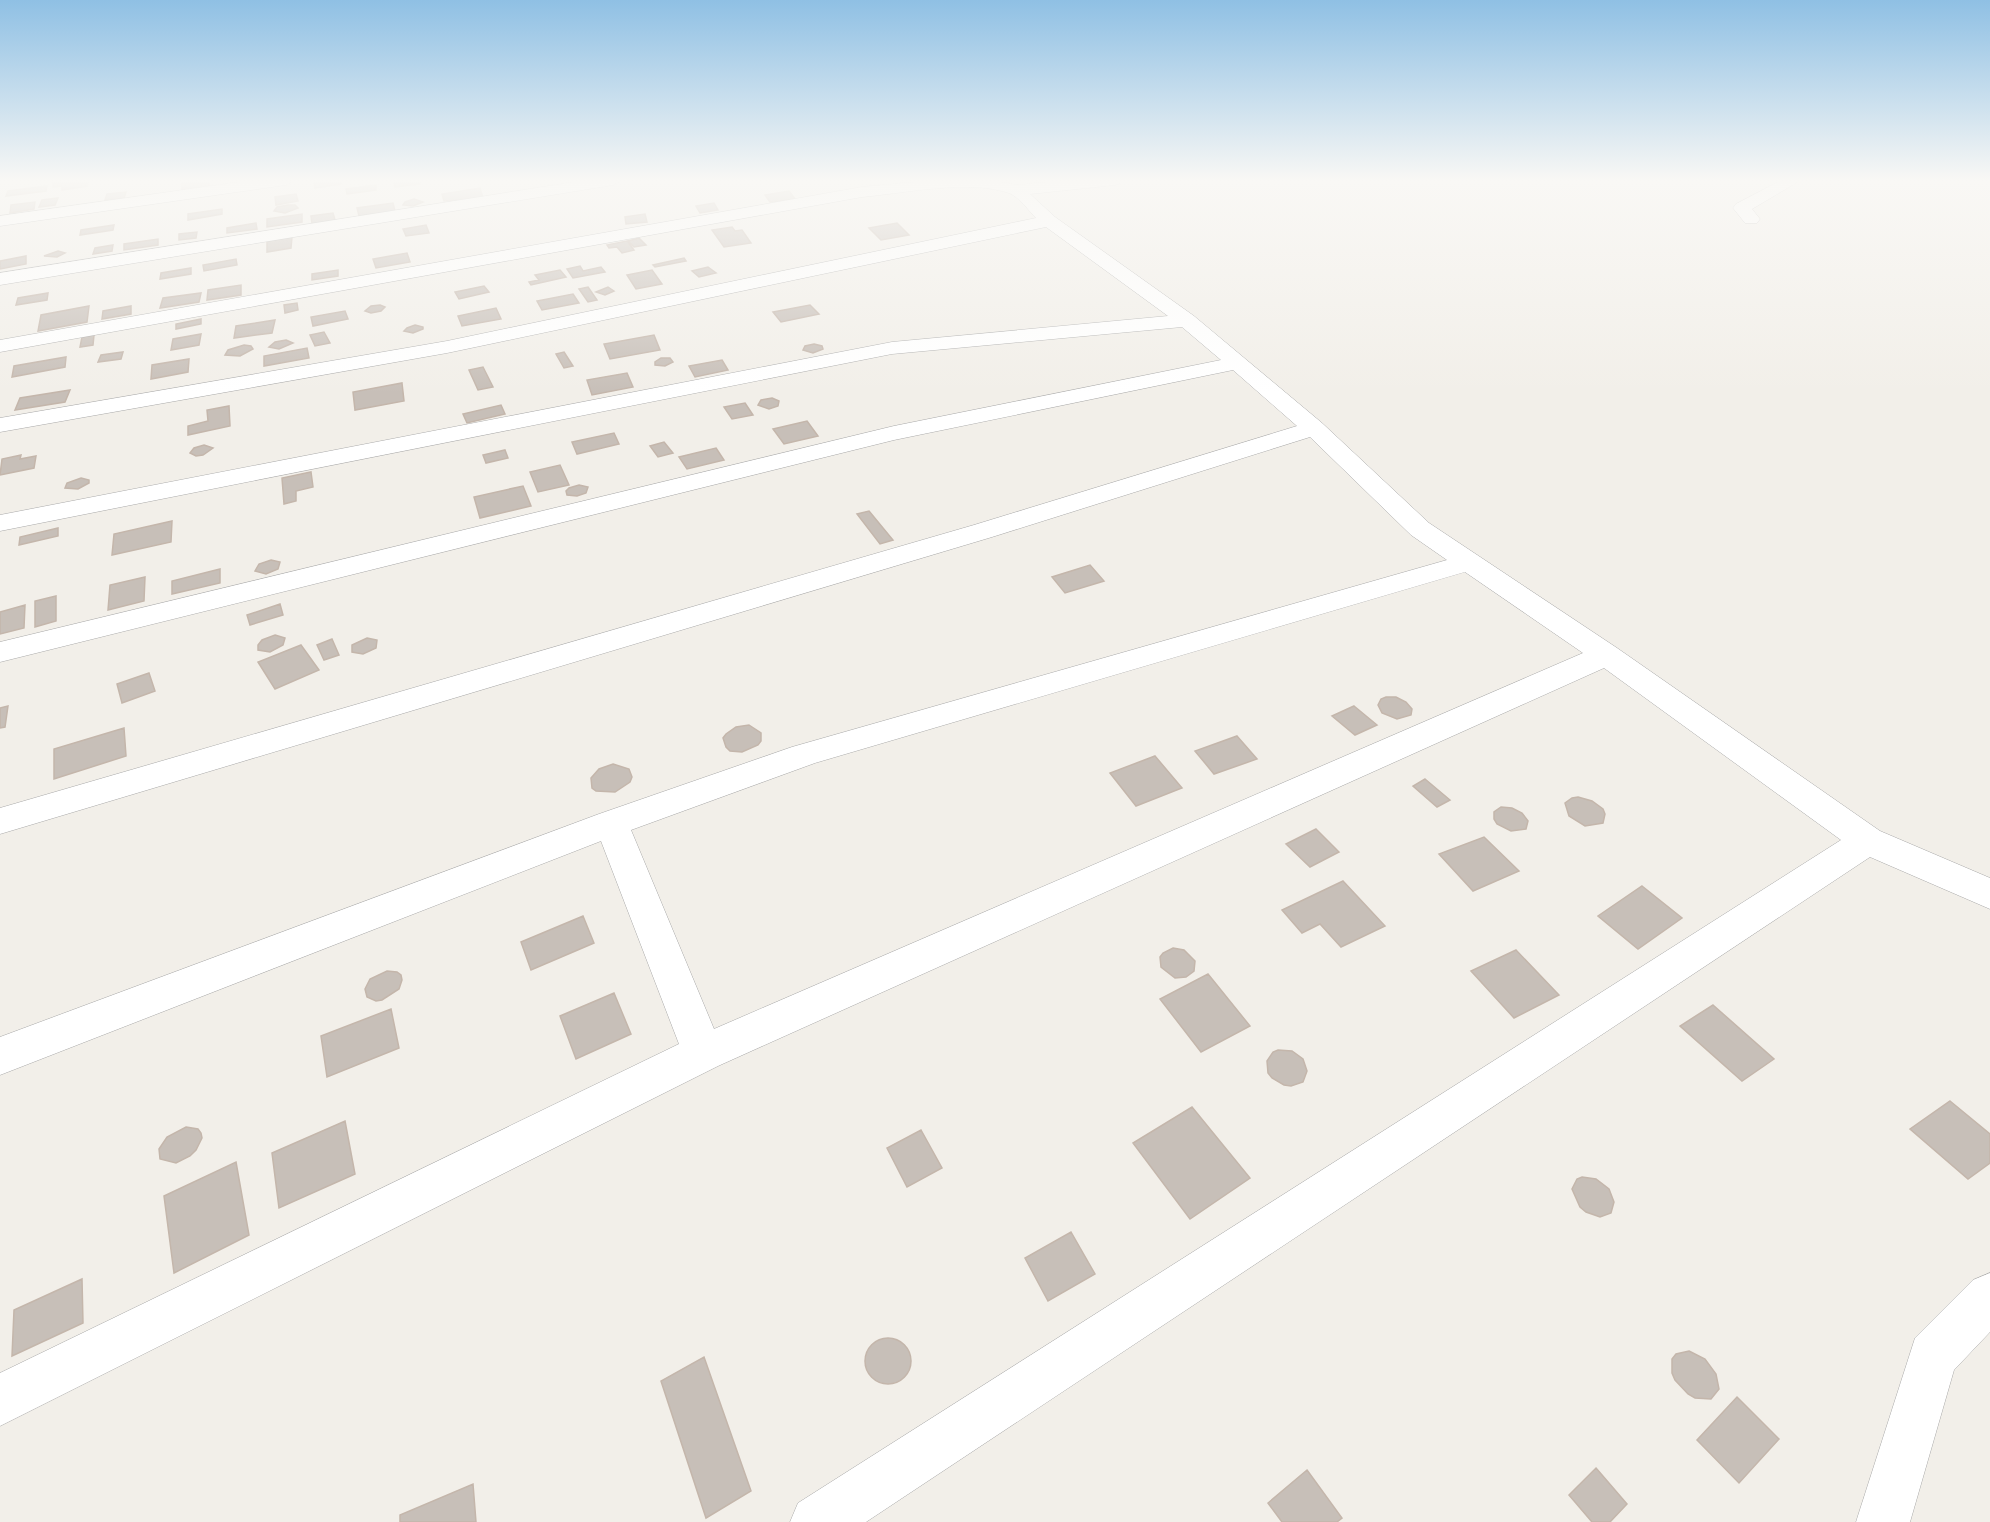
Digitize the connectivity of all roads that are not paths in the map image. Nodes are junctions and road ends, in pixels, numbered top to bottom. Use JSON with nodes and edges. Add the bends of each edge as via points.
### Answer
{"nodes":[{"id":1,"x":176,"y":251,"type":"edge"},
{"id":2,"x":532,"y":251,"type":"edge"},
{"id":3,"x":906,"y":251,"type":"edge"},
{"id":4,"x":1092,"y":251,"type":"edge"},
{"id":5,"x":0,"y":279,"type":"edge"},
{"id":6,"x":1187,"y":320,"type":"junction"},
{"id":7,"x":0,"y":346,"type":"edge"},
{"id":8,"x":1237,"y":363,"type":"junction"},
{"id":9,"x":0,"y":425,"type":"edge"},
{"id":10,"x":1314,"y":428,"type":"junction"},
{"id":11,"x":0,"y":523,"type":"edge"},
{"id":12,"x":1470,"y":562,"type":"junction"},
{"id":13,"x":0,"y":652,"type":"edge"},
{"id":14,"x":1606,"y":655,"type":"junction"},
{"id":15,"x":0,"y":821,"type":"edge"},
{"id":16,"x":611,"y":823,"type":"junction"},
{"id":17,"x":1868,"y":842,"type":"junction"},
{"id":18,"x":1990,"y":894,"type":"edge"},
{"id":19,"x":703,"y":1053,"type":"junction"},
{"id":20,"x":0,"y":1056,"type":"edge"},
{"id":21,"x":1990,"y":1297,"type":"edge"},
{"id":22,"x":0,"y":1400,"type":"edge"},
{"id":23,"x":817,"y":1522,"type":"edge"},
{"id":24,"x":1883,"y":1522,"type":"edge"}],
"edges":[{"from":1,"to":5,"type":"street"},
{"from":2,"to":7,"type":"street"},
{"from":3,"to":9,"type":"street","via":[[447,347]]},
{"from":4,"to":6,"type":"street"},
{"from":6,"to":8,"type":"street"},
{"from":6,"to":11,"type":"street","via":[[892,348]]},
{"from":8,"to":10,"type":"street"},
{"from":8,"to":13,"type":"street","via":[[894,433]]},
{"from":10,"to":12,"type":"street","via":[[1420,529]]},
{"from":10,"to":15,"type":"street","via":[[972,534]]},
{"from":12,"to":14,"type":"street"},
{"from":12,"to":16,"type":"street","via":[[804,755]]},
{"from":14,"to":17,"type":"street"},
{"from":14,"to":19,"type":"street"},
{"from":16,"to":19,"type":"street"},
{"from":16,"to":20,"type":"street"},
{"from":17,"to":18,"type":"street"},
{"from":17,"to":23,"type":"street"},
{"from":19,"to":22,"type":"street"},
{"from":21,"to":24,"type":"street","via":[[1933,1356]]}]}
